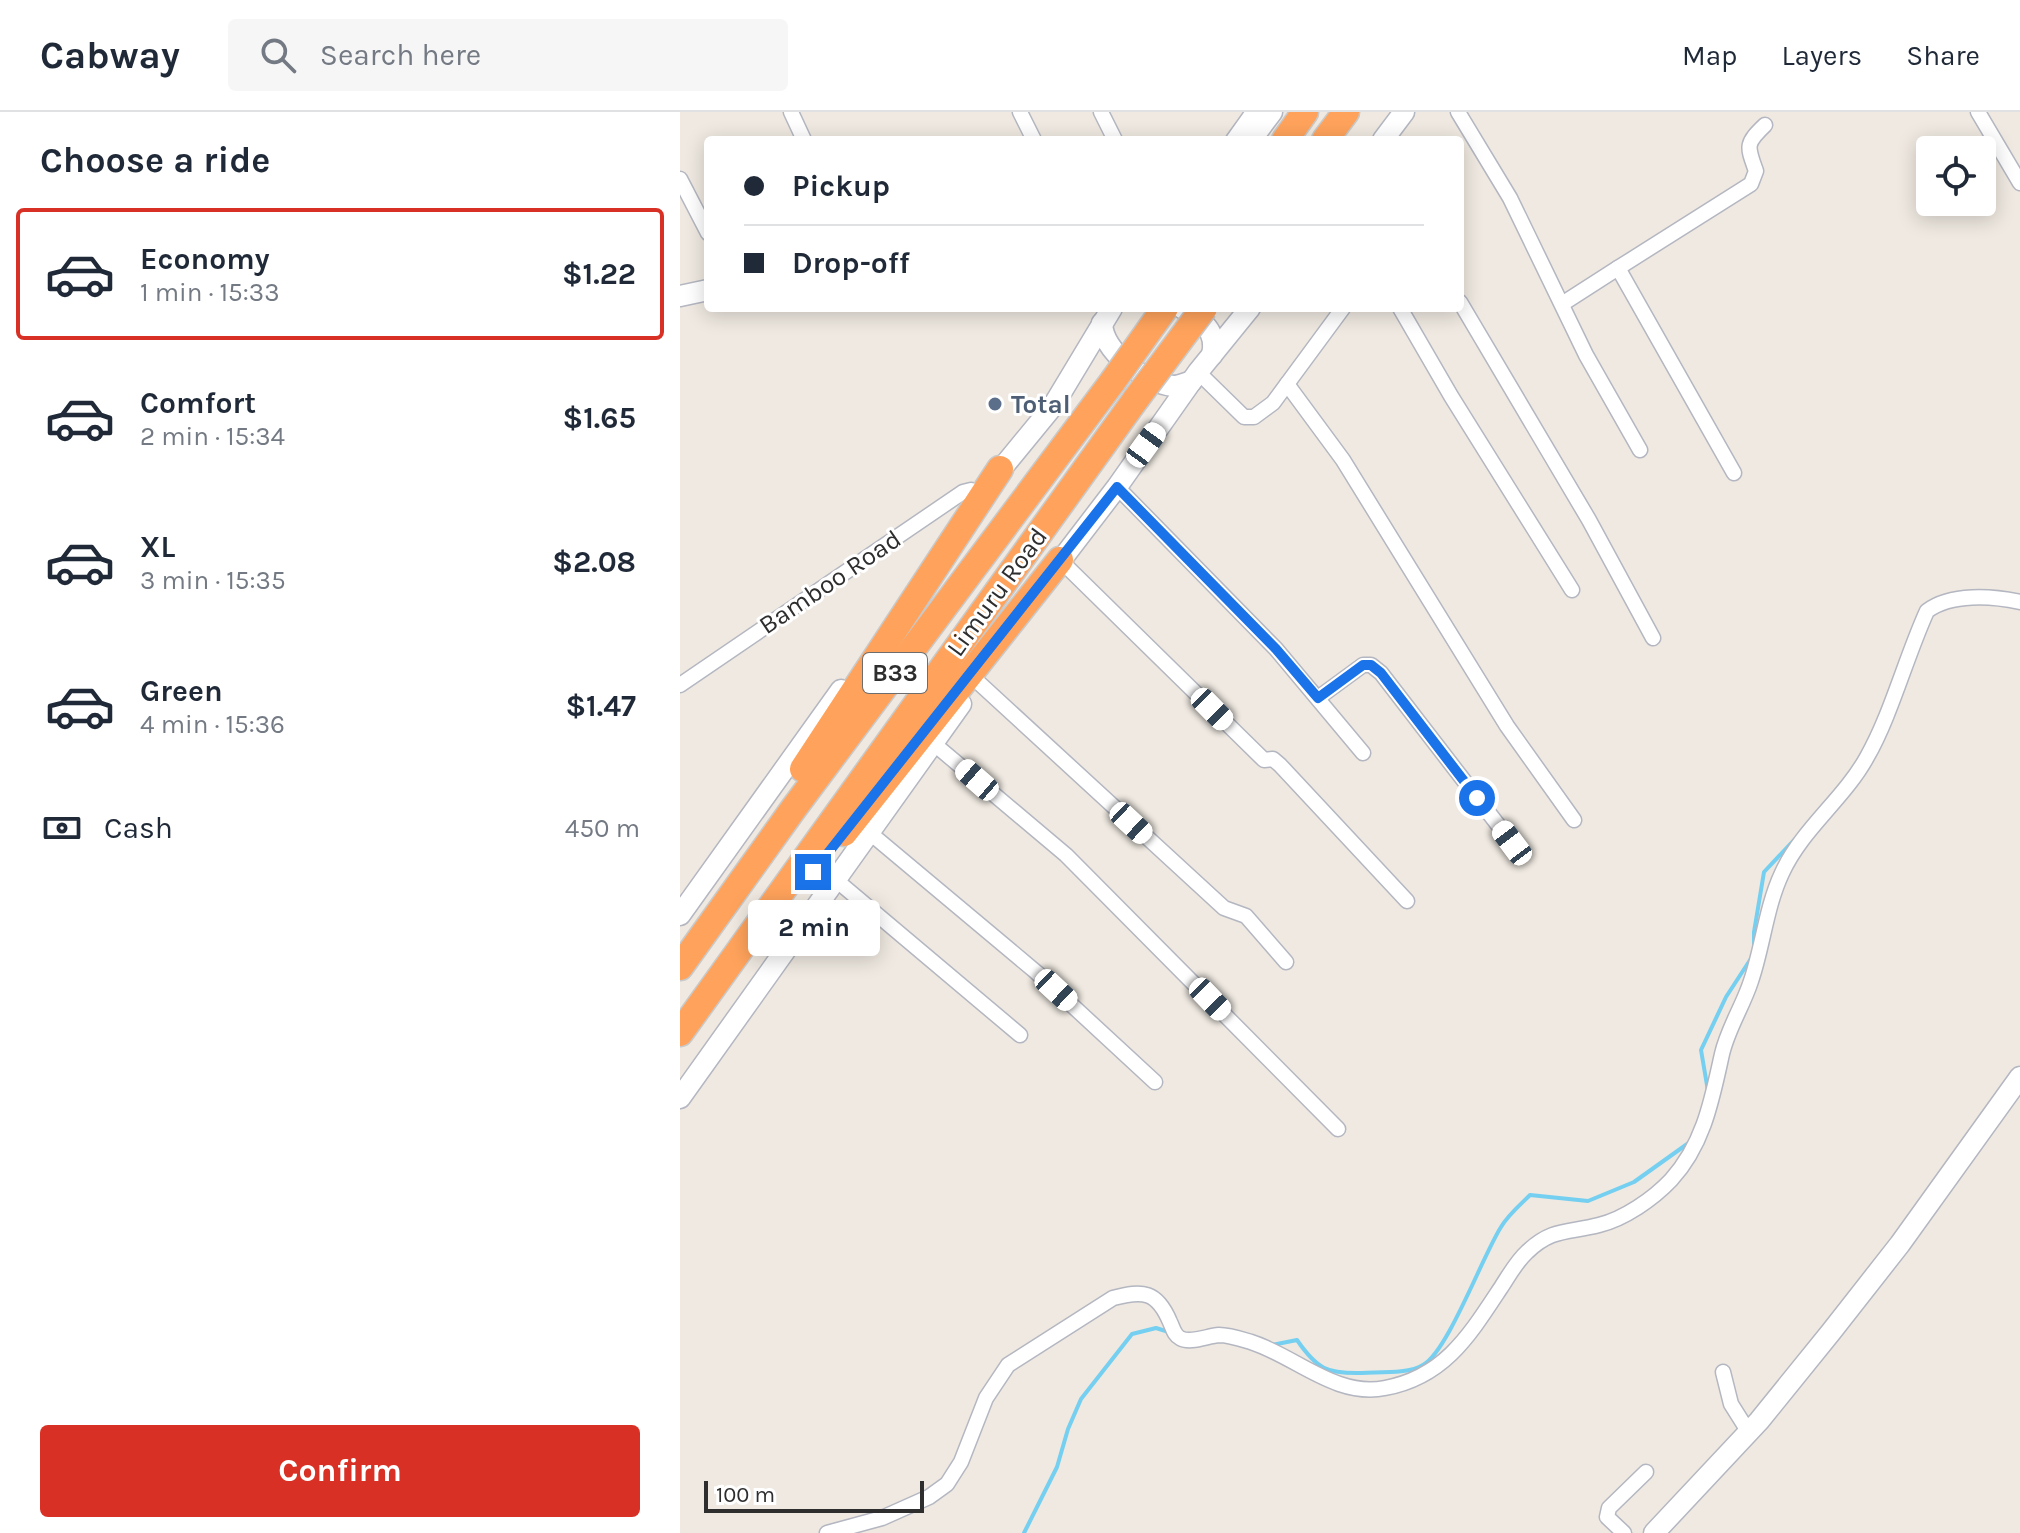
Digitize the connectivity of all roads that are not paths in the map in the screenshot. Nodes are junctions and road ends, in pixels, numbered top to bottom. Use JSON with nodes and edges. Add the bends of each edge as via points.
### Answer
{"nodes":[{"id":1,"x":791,"y":112,"type":"edge"},
{"id":2,"x":1020,"y":112,"type":"edge"},
{"id":3,"x":1101,"y":112,"type":"edge"},
{"id":4,"x":1253,"y":112,"type":"edge"},
{"id":5,"x":1272,"y":112,"type":"edge"},
{"id":6,"x":1305,"y":112,"type":"edge"},
{"id":7,"x":1346,"y":112,"type":"edge"},
{"id":8,"x":1404,"y":112,"type":"edge"},
{"id":9,"x":1458,"y":112,"type":"edge"},
{"id":10,"x":1978,"y":112,"type":"edge"},
{"id":11,"x":1765,"y":125,"type":"dead end"},
{"id":12,"x":802,"y":136,"type":"edge"},
{"id":13,"x":1032,"y":136,"type":"edge"},
{"id":14,"x":1113,"y":136,"type":"edge"},
{"id":15,"x":1236,"y":136,"type":"edge"},
{"id":16,"x":1254,"y":136,"type":"edge"},
{"id":17,"x":1288,"y":136,"type":"edge"},
{"id":18,"x":1328,"y":136,"type":"edge"},
{"id":19,"x":1386,"y":136,"type":"edge"},
{"id":20,"x":680,"y":179,"type":"edge"},
{"id":21,"x":2020,"y":183,"type":"edge"},
{"id":22,"x":704,"y":225,"type":"edge"},
{"id":23,"x":1618,"y":268,"type":"junction"},
{"id":24,"x":704,"y":291,"type":"edge"},
{"id":25,"x":680,"y":296,"type":"edge"},
{"id":26,"x":1562,"y":304,"type":"junction"},
{"id":27,"x":1464,"y":309,"type":"edge"},
{"id":28,"x":1104,"y":312,"type":"edge"},
{"id":29,"x":1162,"y":312,"type":"edge"},
{"id":30,"x":1188,"y":312,"type":"edge"},
{"id":31,"x":1201,"y":312,"type":"edge"},
{"id":32,"x":1247,"y":312,"type":"edge"},
{"id":33,"x":1340,"y":312,"type":"edge"},
{"id":34,"x":1402,"y":312,"type":"edge"},
{"id":35,"x":1212,"y":355,"type":"junction"},
{"id":36,"x":1195,"y":376,"type":"junction"},
{"id":37,"x":1287,"y":384,"type":"junction"},
{"id":38,"x":1640,"y":450,"type":"dead end"},
{"id":39,"x":1000,"y":469,"type":"junction"},
{"id":40,"x":1734,"y":473,"type":"dead end"},
{"id":41,"x":1117,"y":487,"type":"junction"},
{"id":42,"x":983,"y":493,"type":"junction"},
{"id":43,"x":1060,"y":560,"type":"junction"},
{"id":44,"x":1572,"y":590,"type":"dead end"},
{"id":45,"x":2020,"y":602,"type":"edge"},
{"id":46,"x":1653,"y":638,"type":"dead end"},
{"id":47,"x":978,"y":682,"type":"junction"},
{"id":48,"x":680,"y":685,"type":"edge"},
{"id":49,"x":1318,"y":698,"type":"junction"},
{"id":50,"x":933,"y":743,"type":"junction"},
{"id":51,"x":1363,"y":753,"type":"dead end"},
{"id":52,"x":1574,"y":820,"type":"dead end"},
{"id":53,"x":870,"y":833,"type":"junction"},
{"id":54,"x":1512,"y":843,"type":"dead end"},
{"id":55,"x":836,"y":880,"type":"junction"},
{"id":56,"x":1407,"y":901,"type":"dead end"},
{"id":57,"x":680,"y":915,"type":"edge"},
{"id":58,"x":680,"y":956,"type":"edge"},
{"id":59,"x":1286,"y":962,"type":"dead end"},
{"id":60,"x":680,"y":967,"type":"edge"},
{"id":61,"x":680,"y":1033,"type":"edge"},
{"id":62,"x":1020,"y":1035,"type":"dead end"},
{"id":63,"x":680,"y":1040,"type":"edge"},
{"id":64,"x":2020,"y":1077,"type":"edge"},
{"id":65,"x":1155,"y":1082,"type":"dead end"},
{"id":66,"x":680,"y":1098,"type":"edge"},
{"id":67,"x":1338,"y":1129,"type":"dead end"},
{"id":68,"x":1723,"y":1372,"type":"dead end"},
{"id":69,"x":1748,"y":1431,"type":"junction"},
{"id":70,"x":1646,"y":1472,"type":"dead end"},
{"id":71,"x":827,"y":1533,"type":"edge"},
{"id":72,"x":1624,"y":1533,"type":"edge"},
{"id":73,"x":1654,"y":1533,"type":"edge"}],
"edges":[{"from":1,"to":12,"type":"street"},
{"from":2,"to":13,"type":"street"},
{"from":3,"to":14,"type":"street"},
{"from":4,"to":15,"type":"street"},
{"from":5,"to":16,"type":"street"},
{"from":6,"to":17,"type":"highway"},
{"from":7,"to":18,"type":"highway"},
{"from":8,"to":19,"type":"street"},
{"from":9,"to":26,"type":"street","via":[[1510,198]]},
{"from":10,"to":21,"type":"street"},
{"from":11,"to":23,"type":"street","via":[[1749,142],[1756,171],[1751,184]]},
{"from":20,"to":22,"type":"street"},
{"from":23,"to":26,"type":"street"},
{"from":23,"to":40,"type":"street"},
{"from":24,"to":25,"type":"street"},
{"from":26,"to":38,"type":"street"},
{"from":27,"to":46,"type":"street"},
{"from":28,"to":36,"type":"street","via":[[1102,334],[1113,353],[1134,368],[1177,386]]},
{"from":28,"to":39,"type":"street","via":[[1053,406]]},
{"from":29,"to":60,"type":"highway","name":"Limuru Road","number":"B33","bridge":true},
{"from":30,"to":35,"type":"street","via":[[1212,332]]},
{"from":31,"to":61,"type":"highway","name":"Limuru Road","number":"B33","bridge":true},
{"from":32,"to":35,"type":"street"},
{"from":33,"to":37,"type":"street"},
{"from":34,"to":44,"type":"street"},
{"from":35,"to":36,"type":"street"},
{"from":36,"to":37,"type":"street","via":[[1244,417],[1263,413]]},
{"from":36,"to":41,"type":"street"},
{"from":37,"to":52,"type":"street","via":[[1343,460],[1507,726]]},
{"from":39,"to":42,"type":"street"},
{"from":39,"to":58,"type":"highway"},
{"from":41,"to":43,"type":"street"},
{"from":41,"to":49,"type":"street"},
{"from":42,"to":48,"type":"street","name":"Bamboo Road","via":[[963,492]]},
{"from":42,"to":57,"type":"street"},
{"from":43,"to":47,"type":"street"},
{"from":43,"to":56,"type":"street","via":[[1264,760],[1280,765]]},
{"from":43,"to":63,"type":"highway"},
{"from":45,"to":71,"type":"street","via":[[1951,599],[1927,611],[1869,755],[1781,874],[1751,982],[1729,1032],[1712,1107],[1671,1180],[1618,1218],[1546,1236],[1524,1255],[1454,1353],[1420,1378],[1382,1389],[1354,1389],[1249,1341],[1222,1335],[1181,1339],[1164,1308],[1146,1294],[1113,1298],[1008,1365],[986,1398],[947,1484],[882,1518]]},
{"from":47,"to":50,"type":"street"},
{"from":47,"to":59,"type":"street","via":[[1224,908],[1246,916]]},
{"from":49,"to":51,"type":"street"},
{"from":49,"to":54,"type":"street","via":[[1363,665],[1371,665]]},
{"from":50,"to":53,"type":"street"},
{"from":50,"to":67,"type":"street","via":[[1066,855]]},
{"from":53,"to":55,"type":"street"},
{"from":53,"to":65,"type":"street","via":[[1036,972]]},
{"from":55,"to":62,"type":"street"},
{"from":55,"to":66,"type":"street"},
{"from":64,"to":69,"type":"street","via":[[1900,1244]]},
{"from":68,"to":69,"type":"street","via":[[1731,1404]]},
{"from":69,"to":73,"type":"street"},
{"from":70,"to":72,"type":"street","via":[[1609,1508],[1607,1517]]}]}
